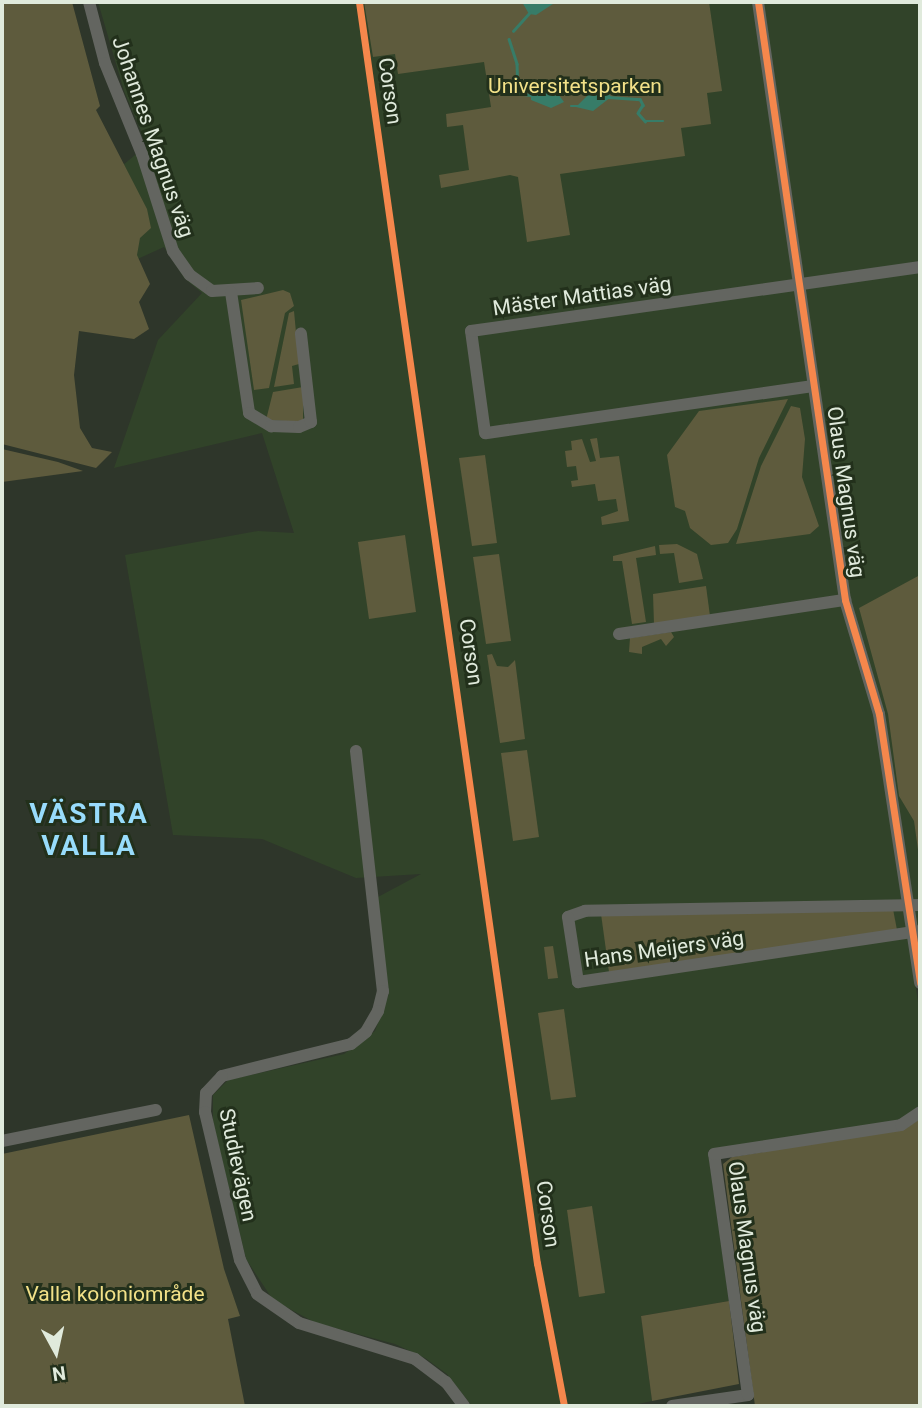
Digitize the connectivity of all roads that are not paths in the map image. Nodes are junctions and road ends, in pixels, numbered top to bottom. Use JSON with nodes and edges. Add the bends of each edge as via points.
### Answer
{"nodes":[{"id":1,"x":89,"y":2,"type":"edge"},
{"id":2,"x":758,"y":2,"type":"edge"},
{"id":3,"x":920,"y":267,"type":"edge"},
{"id":4,"x":799,"y":285,"type":"junction"},
{"id":5,"x":258,"y":288,"type":"dead end"},
{"id":6,"x":231,"y":292,"type":"junction"},
{"id":7,"x":301,"y":334,"type":"dead end"},
{"id":8,"x":814,"y":386,"type":"junction"},
{"id":9,"x":845,"y":600,"type":"junction"},
{"id":10,"x":619,"y":634,"type":"dead end"},
{"id":11,"x":356,"y":751,"type":"dead end"},
{"id":12,"x":915,"y":905,"type":"edge"},
{"id":13,"x":916,"y":931,"type":"edge"},
{"id":14,"x":920,"y":983,"type":"edge"},
{"id":15,"x":156,"y":1110,"type":"dead end"},
{"id":16,"x":920,"y":1112,"type":"edge"},
{"id":17,"x":2,"y":1141,"type":"edge"},
{"id":18,"x":464,"y":1406,"type":"edge"},
{"id":19,"x":672,"y":1406,"type":"edge"}],
"edges":[{"from":1,"to":6,"type":"street","name":"Johannes Magnus väg","via":[[105,63],[142,154],[173,251],[204,286],[217,293]]},
{"from":2,"to":4,"type":"street","name":"Olaus Magnus väg"},
{"from":3,"to":4,"type":"street","name":"Mäster Mattias väg"},
{"from":4,"to":8,"type":"street","name":"Olaus Magnus väg"},
{"from":4,"to":8,"type":"street","name":"Mäster Mattias väg","via":[[471,331],[485,433]]},
{"from":5,"to":6,"type":"street","name":"Johannes Magnus väg"},
{"from":6,"to":7,"type":"street","via":[[250,413],[271,426],[299,427],[312,422]]},
{"from":8,"to":9,"type":"street","name":"Olaus Magnus väg"},
{"from":9,"to":10,"type":"street"},
{"from":9,"to":12,"type":"street","name":"Olaus Magnus väg","via":[[879,714]]},
{"from":11,"to":18,"type":"street","name":"Studievägen","via":[[383,991],[379,1011],[366,1032],[351,1044],[222,1076],[206,1093],[205,1112],[240,1259],[257,1294],[299,1323],[415,1359],[446,1382]]},
{"from":12,"to":13,"type":"street","name":"Olaus Magnus väg"},
{"from":12,"to":13,"type":"street","name":"Hans Meijers väg","via":[[585,911],[568,917],[578,982]]},
{"from":13,"to":14,"type":"street","name":"Olaus Magnus väg"},
{"from":15,"to":17,"type":"street"},
{"from":16,"to":19,"type":"street","name":"Olaus Magnus väg","via":[[901,1125],[714,1154],[748,1395]]}]}
